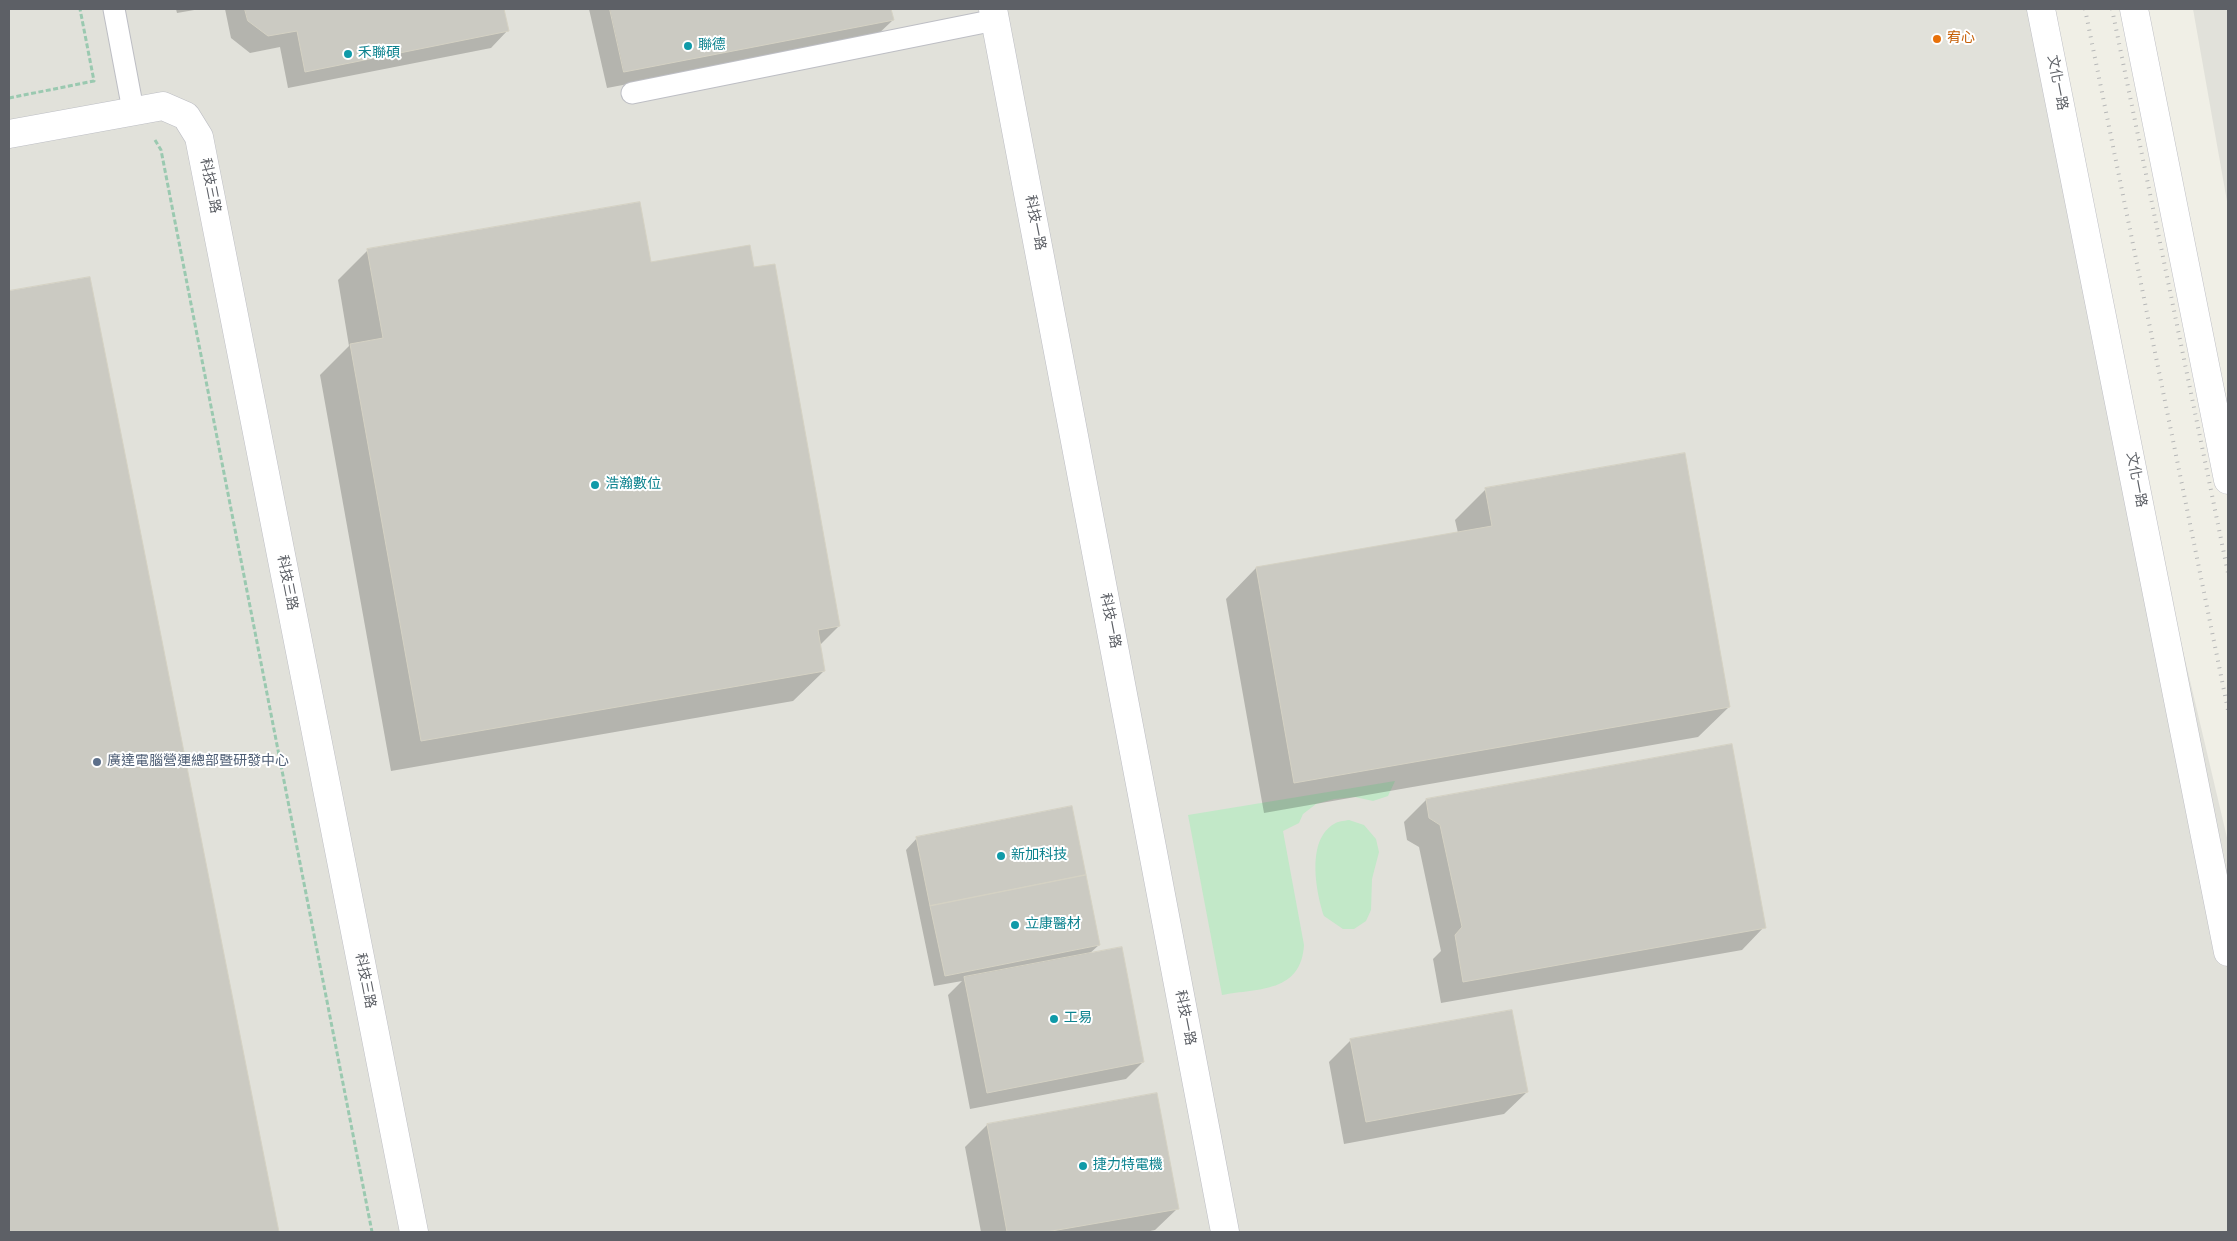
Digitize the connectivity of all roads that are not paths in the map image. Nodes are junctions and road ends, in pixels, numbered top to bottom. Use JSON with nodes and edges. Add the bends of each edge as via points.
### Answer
{"nodes":[{"id":1,"x":114,"y":9,"type":"edge"},
{"id":2,"x":2041,"y":9,"type":"edge"},
{"id":3,"x":2134,"y":9,"type":"edge"},
{"id":4,"x":994,"y":15,"type":"edge"},
{"id":5,"x":632,"y":94,"type":"dead end"},
{"id":6,"x":134,"y":110,"type":"junction"},
{"id":7,"x":9,"y":134,"type":"edge"},
{"id":8,"x":2228,"y":480,"type":"edge"},
{"id":9,"x":2228,"y":952,"type":"edge"},
{"id":10,"x":414,"y":1232,"type":"edge"},
{"id":11,"x":1226,"y":1232,"type":"edge"}],
"edges":[{"from":1,"to":6,"type":"lane"},
{"from":2,"to":9,"type":"street","name":"文化一路"},
{"from":3,"to":8,"type":"street"},
{"from":4,"to":5,"type":"lane"},
{"from":4,"to":11,"type":"street","name":"科技一路"},
{"from":6,"to":7,"type":"street","name":"科技三路"},
{"from":6,"to":10,"type":"street","name":"科技三路","via":[[163,106],[186,116],[199,137]]}]}
